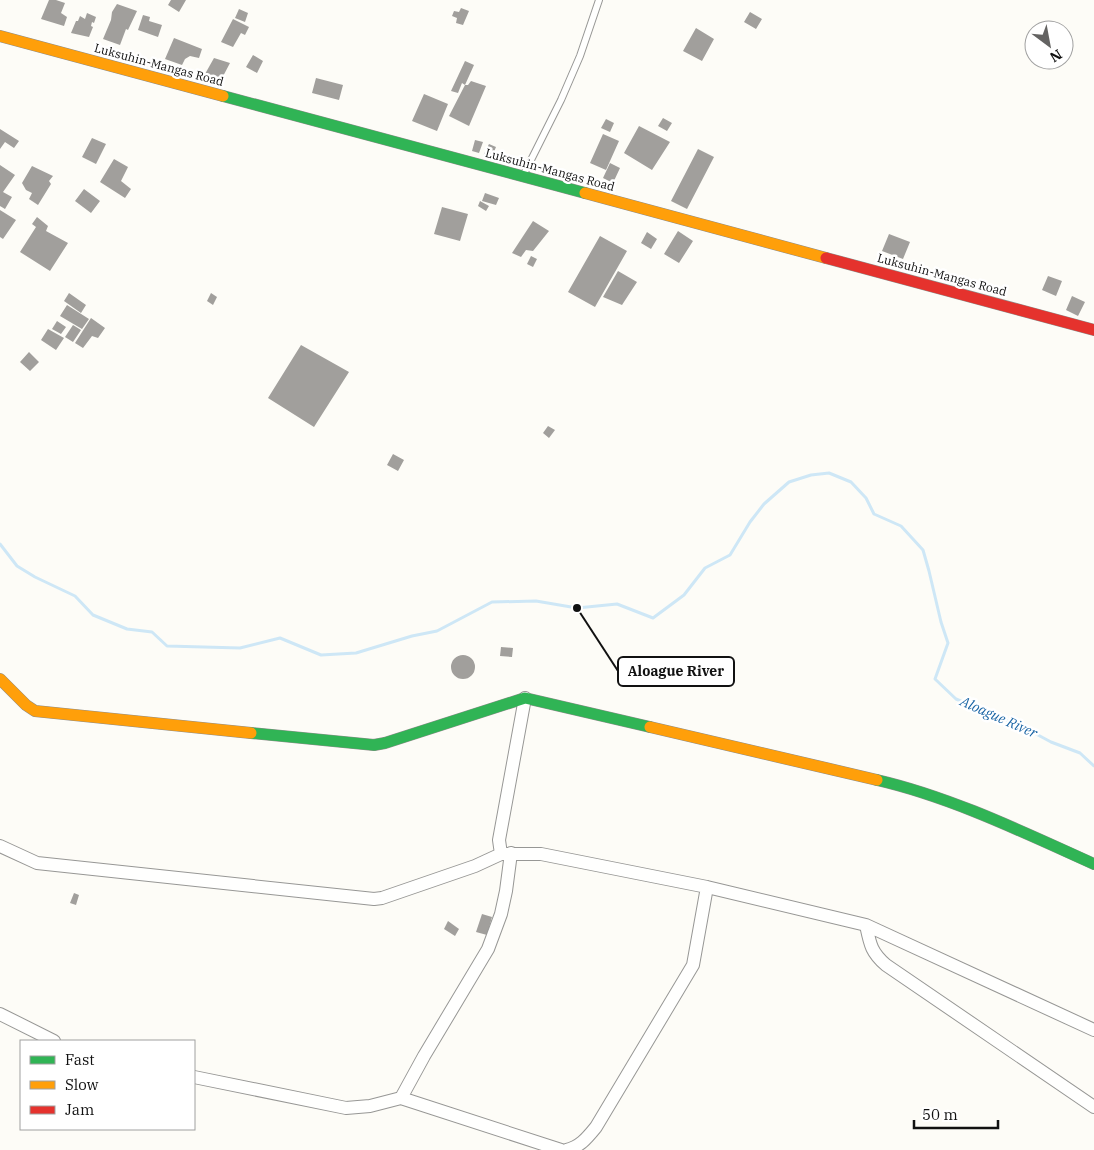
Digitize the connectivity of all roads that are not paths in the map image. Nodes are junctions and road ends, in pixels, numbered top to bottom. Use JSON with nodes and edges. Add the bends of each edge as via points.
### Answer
{"nodes":[{"id":1,"x":599,"y":0,"type":"edge"},
{"id":2,"x":0,"y":36,"type":"edge"},
{"id":3,"x":523,"y":177,"type":"junction"},
{"id":4,"x":1094,"y":330,"type":"edge"},
{"id":5,"x":0,"y":679,"type":"edge"},
{"id":6,"x":525,"y":698,"type":"junction"},
{"id":7,"x":0,"y":846,"type":"edge"},
{"id":8,"x":506,"y":853,"type":"junction"},
{"id":9,"x":1094,"y":864,"type":"edge"},
{"id":10,"x":706,"y":887,"type":"junction"},
{"id":11,"x":866,"y":925,"type":"junction"},
{"id":12,"x":0,"y":1014,"type":"edge"},
{"id":13,"x":1094,"y":1030,"type":"edge"},
{"id":14,"x":52,"y":1040,"type":"edge"},
{"id":15,"x":195,"y":1077,"type":"edge"},
{"id":16,"x":401,"y":1098,"type":"junction"},
{"id":17,"x":1094,"y":1107,"type":"edge"},
{"id":18,"x":561,"y":1150,"type":"edge"},
{"id":19,"x":566,"y":1150,"type":"edge"}],
"edges":[{"from":1,"to":3,"type":"lane","via":[[580,56]]},
{"from":2,"to":3,"type":"street","name":"Luksuhin-Mangas Road"},
{"from":3,"to":4,"type":"street","name":"Luksuhin-Mangas Road"},
{"from":5,"to":6,"type":"street","via":[[35,711],[374,745]]},
{"from":6,"to":8,"type":"street","via":[[499,840]]},
{"from":6,"to":9,"type":"street","via":[[904,786],[1008,825]]},
{"from":7,"to":8,"type":"street","via":[[37,863],[374,899]]},
{"from":8,"to":10,"type":"street","via":[[541,854]]},
{"from":8,"to":16,"type":"street","via":[[506,891],[488,948]]},
{"from":10,"to":11,"type":"street"},
{"from":10,"to":19,"type":"street","via":[[693,965],[596,1127],[578,1146]]},
{"from":11,"to":13,"type":"street"},
{"from":11,"to":17,"type":"street","via":[[870,946],[886,965]]},
{"from":12,"to":14,"type":"street"},
{"from":15,"to":16,"type":"street","via":[[346,1108]]},
{"from":16,"to":18,"type":"street"}]}
